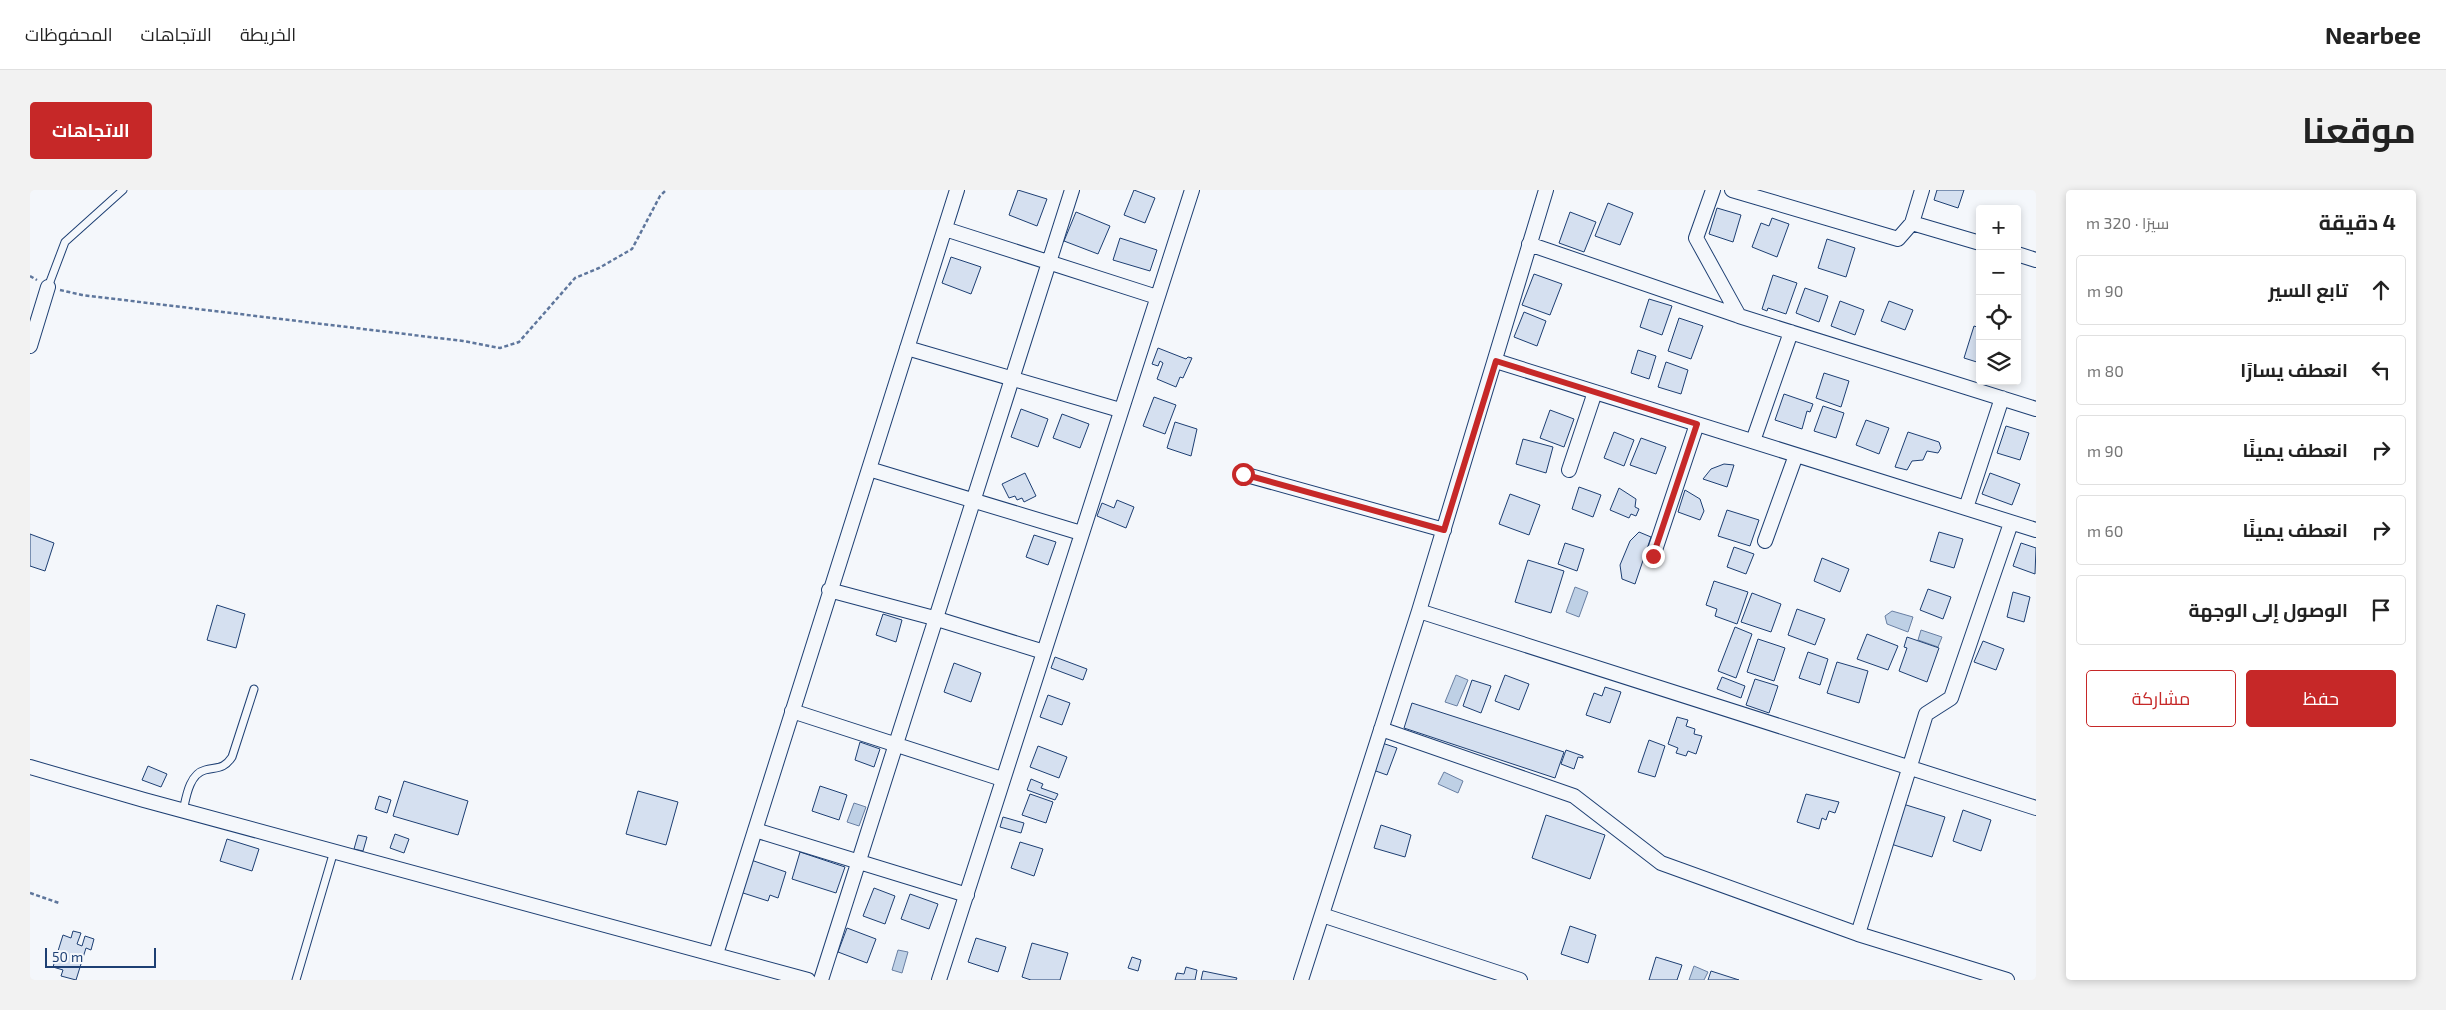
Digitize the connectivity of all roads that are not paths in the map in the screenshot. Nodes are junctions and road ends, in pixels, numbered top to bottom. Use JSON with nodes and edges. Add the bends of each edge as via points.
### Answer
{"nodes":[{"id":1,"x":123,"y":190,"type":"edge"},
{"id":2,"x":957,"y":190,"type":"edge"},
{"id":3,"x":1072,"y":190,"type":"edge"},
{"id":4,"x":1192,"y":190,"type":"edge"},
{"id":5,"x":1546,"y":190,"type":"edge"},
{"id":6,"x":1713,"y":190,"type":"edge"},
{"id":7,"x":1732,"y":190,"type":"edge"},
{"id":8,"x":1922,"y":190,"type":"edge"},
{"id":9,"x":1912,"y":223,"type":"junction"},
{"id":10,"x":945,"y":229,"type":"junction"},
{"id":11,"x":1976,"y":242,"type":"edge"},
{"id":12,"x":1529,"y":244,"type":"junction"},
{"id":13,"x":2021,"y":255,"type":"edge"},
{"id":14,"x":2036,"y":260,"type":"edge"},
{"id":15,"x":1049,"y":262,"type":"junction"},
{"id":16,"x":48,"y":287,"type":"joint"},
{"id":17,"x":1157,"y":298,"type":"junction"},
{"id":18,"x":1739,"y":316,"type":"junction"},
{"id":19,"x":1791,"y":332,"type":"junction"},
{"id":20,"x":30,"y":346,"type":"edge"},
{"id":21,"x":907,"y":348,"type":"junction"},
{"id":22,"x":1496,"y":361,"type":"junction"},
{"id":23,"x":1012,"y":380,"type":"junction"},
{"id":24,"x":1595,"y":392,"type":"junction"},
{"id":25,"x":2002,"y":398,"type":"junction"},
{"id":26,"x":2036,"y":409,"type":"edge"},
{"id":27,"x":1120,"y":410,"type":"junction"},
{"id":28,"x":1697,"y":424,"type":"junction"},
{"id":29,"x":1753,"y":442,"type":"junction"},
{"id":30,"x":1796,"y":455,"type":"junction"},
{"id":31,"x":869,"y":469,"type":"junction"},
{"id":32,"x":1569,"y":470,"type":"dead end"},
{"id":33,"x":1243,"y":474,"type":"dead end"},
{"id":34,"x":972,"y":499,"type":"junction"},
{"id":35,"x":1966,"y":508,"type":"junction"},
{"id":36,"x":2011,"y":523,"type":"junction"},
{"id":37,"x":1444,"y":530,"type":"junction"},
{"id":38,"x":2036,"y":530,"type":"edge"},
{"id":39,"x":1081,"y":533,"type":"junction"},
{"id":40,"x":1765,"y":541,"type":"dead end"},
{"id":41,"x":1653,"y":556,"type":"dead end"},
{"id":42,"x":829,"y":590,"type":"junction"},
{"id":43,"x":1419,"y":611,"type":"junction"},
{"id":44,"x":934,"y":618,"type":"junction"},
{"id":45,"x":1044,"y":652,"type":"junction"},
{"id":46,"x":254,"y":689,"type":"dead end"},
{"id":47,"x":792,"y":711,"type":"junction"},
{"id":48,"x":1381,"y":729,"type":"junction"},
{"id":49,"x":895,"y":743,"type":"junction"},
{"id":50,"x":30,"y":767,"type":"edge"},
{"id":51,"x":1908,"y":768,"type":"junction"},
{"id":52,"x":1002,"y":779,"type":"junction"},
{"id":53,"x":2036,"y":808,"type":"edge"},
{"id":54,"x":183,"y":811,"type":"junction"},
{"id":55,"x":755,"y":830,"type":"junction"},
{"id":56,"x":334,"y":851,"type":"junction"},
{"id":57,"x":858,"y":862,"type":"junction"},
{"id":58,"x":967,"y":895,"type":"junction"},
{"id":59,"x":1322,"y":915,"type":"junction"},
{"id":60,"x":1858,"y":934,"type":"junction"},
{"id":61,"x":716,"y":954,"type":"junction"},
{"id":62,"x":296,"y":980,"type":"edge"},
{"id":63,"x":808,"y":980,"type":"edge"},
{"id":64,"x":821,"y":980,"type":"edge"},
{"id":65,"x":939,"y":980,"type":"edge"},
{"id":66,"x":1301,"y":980,"type":"edge"},
{"id":67,"x":1520,"y":980,"type":"edge"},
{"id":68,"x":2007,"y":980,"type":"edge"}],
"edges":[{"from":1,"to":16,"type":"lane","via":[[65,242]]},
{"from":2,"to":10,"type":"street"},
{"from":3,"to":15,"type":"street"},
{"from":4,"to":17,"type":"street"},
{"from":5,"to":12,"type":"street"},
{"from":6,"to":18,"type":"street","via":[[1696,238]]},
{"from":7,"to":9,"type":"street","via":[[1898,239]]},
{"from":8,"to":9,"type":"street"},
{"from":9,"to":11,"type":"street"},
{"from":10,"to":15,"type":"street"},
{"from":10,"to":21,"type":"street"},
{"from":12,"to":18,"type":"street"},
{"from":12,"to":22,"type":"street"},
{"from":13,"to":14,"type":"street"},
{"from":15,"to":17,"type":"street"},
{"from":15,"to":23,"type":"street"},
{"from":16,"to":20,"type":"street"},
{"from":17,"to":27,"type":"street"},
{"from":18,"to":19,"type":"street"},
{"from":19,"to":25,"type":"street"},
{"from":19,"to":29,"type":"street"},
{"from":21,"to":23,"type":"street"},
{"from":21,"to":31,"type":"street"},
{"from":22,"to":24,"type":"street"},
{"from":22,"to":37,"type":"street"},
{"from":23,"to":27,"type":"street"},
{"from":23,"to":34,"type":"street"},
{"from":24,"to":28,"type":"street"},
{"from":24,"to":32,"type":"street"},
{"from":25,"to":26,"type":"street"},
{"from":25,"to":35,"type":"street"},
{"from":27,"to":39,"type":"street"},
{"from":28,"to":29,"type":"street"},
{"from":28,"to":41,"type":"street"},
{"from":29,"to":30,"type":"street"},
{"from":30,"to":35,"type":"street"},
{"from":30,"to":40,"type":"street"},
{"from":31,"to":34,"type":"street"},
{"from":31,"to":42,"type":"street"},
{"from":33,"to":37,"type":"street"},
{"from":34,"to":39,"type":"street"},
{"from":34,"to":44,"type":"street"},
{"from":35,"to":36,"type":"street"},
{"from":36,"to":38,"type":"street"},
{"from":36,"to":51,"type":"street","via":[[1951,698],[1926,714]]},
{"from":37,"to":43,"type":"street"},
{"from":39,"to":45,"type":"street"},
{"from":42,"to":44,"type":"street"},
{"from":42,"to":47,"type":"street"},
{"from":43,"to":48,"type":"street"},
{"from":43,"to":51,"type":"street"},
{"from":44,"to":45,"type":"street"},
{"from":44,"to":49,"type":"street"},
{"from":45,"to":52,"type":"street"},
{"from":46,"to":54,"type":"lane","via":[[232,757],[227,765],[216,770],[204,770],[196,776],[189,786]]},
{"from":47,"to":49,"type":"street"},
{"from":47,"to":55,"type":"street"},
{"from":48,"to":59,"type":"street"},
{"from":48,"to":60,"type":"street","via":[[1574,796],[1661,863]]},
{"from":49,"to":52,"type":"street"},
{"from":49,"to":57,"type":"street"},
{"from":50,"to":54,"type":"street"},
{"from":51,"to":53,"type":"street"},
{"from":51,"to":60,"type":"street"},
{"from":52,"to":58,"type":"street"},
{"from":54,"to":56,"type":"street"},
{"from":55,"to":57,"type":"street"},
{"from":55,"to":61,"type":"street"},
{"from":56,"to":61,"type":"street"},
{"from":56,"to":62,"type":"lane"},
{"from":57,"to":58,"type":"street"},
{"from":57,"to":64,"type":"street"},
{"from":58,"to":65,"type":"street"},
{"from":59,"to":66,"type":"street"},
{"from":59,"to":67,"type":"street"},
{"from":60,"to":68,"type":"street"},
{"from":61,"to":63,"type":"street"}]}
